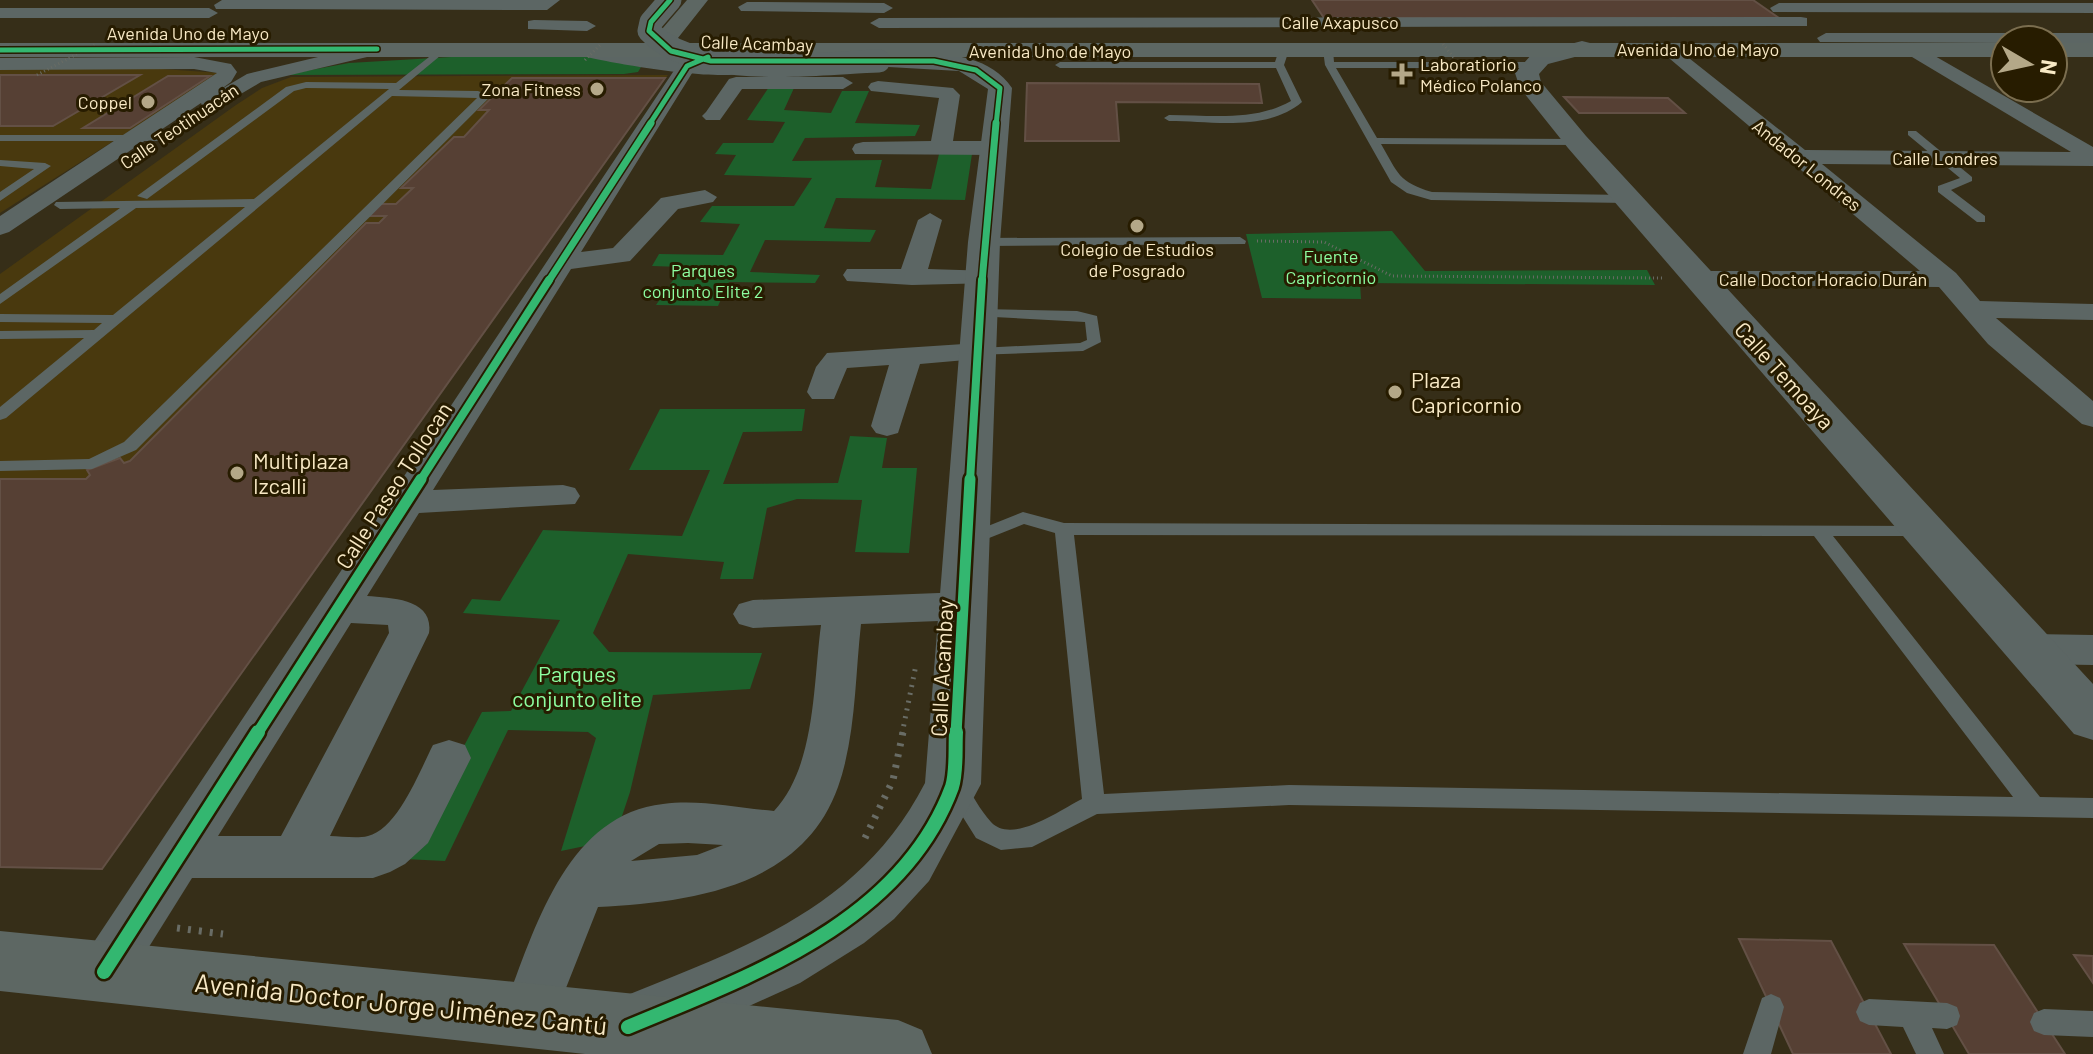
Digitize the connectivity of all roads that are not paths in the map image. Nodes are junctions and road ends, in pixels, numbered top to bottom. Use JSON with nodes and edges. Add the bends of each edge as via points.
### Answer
{"nodes":[{"id":1,"x":670,"y":0,"type":"edge"},
{"id":2,"x":1304,"y":0,"type":"edge"},
{"id":3,"x":708,"y":2,"type":"edge"},
{"id":4,"x":352,"y":3,"type":"edge"},
{"id":5,"x":454,"y":3,"type":"edge"},
{"id":6,"x":550,"y":3,"type":"edge"},
{"id":7,"x":1773,"y":4,"type":"edge"},
{"id":8,"x":221,"y":6,"type":"edge"},
{"id":9,"x":747,"y":7,"type":"dead end"},
{"id":10,"x":2093,"y":8,"type":"edge"},
{"id":11,"x":883,"y":10,"type":"edge"},
{"id":12,"x":0,"y":13,"type":"edge"},
{"id":13,"x":56,"y":13,"type":"junction"},
{"id":14,"x":133,"y":13,"type":"junction"},
{"id":15,"x":439,"y":22,"type":"dead end"},
{"id":16,"x":1317,"y":22,"type":"junction"},
{"id":17,"x":1801,"y":22,"type":"junction"},
{"id":18,"x":334,"y":25,"type":"dead end"},
{"id":19,"x":587,"y":26,"type":"dead end"},
{"id":20,"x":19,"y":31,"type":"dead end"},
{"id":21,"x":96,"y":38,"type":"road end"},
{"id":22,"x":1835,"y":44,"type":"junction"},
{"id":23,"x":1582,"y":48,"type":"junction"},
{"id":24,"x":2091,"y":48,"type":"edge"},
{"id":25,"x":146,"y":49,"type":"junction"},
{"id":26,"x":377,"y":49,"type":"junction"},
{"id":27,"x":443,"y":49,"type":"junction"},
{"id":28,"x":1670,"y":49,"type":"junction"},
{"id":29,"x":2069,"y":49,"type":"edge"},
{"id":30,"x":0,"y":50,"type":"edge"},
{"id":31,"x":1914,"y":50,"type":"junction"},
{"id":32,"x":1989,"y":50,"type":"edge"},
{"id":33,"x":1092,"y":51,"type":"junction"},
{"id":34,"x":590,"y":52,"type":"junction"},
{"id":35,"x":874,"y":56,"type":"junction"},
{"id":36,"x":1329,"y":57,"type":"junction"},
{"id":37,"x":337,"y":58,"type":"junction"},
{"id":38,"x":1282,"y":58,"type":"junction"},
{"id":39,"x":905,"y":61,"type":"junction"},
{"id":40,"x":194,"y":63,"type":"junction"},
{"id":41,"x":676,"y":63,"type":"junction"},
{"id":42,"x":0,"y":64,"type":"edge"},
{"id":43,"x":1060,"y":65,"type":"dead end"},
{"id":44,"x":1531,"y":65,"type":"junction"},
{"id":45,"x":737,"y":67,"type":"junction"},
{"id":46,"x":843,"y":83,"type":"dead end"},
{"id":47,"x":878,"y":87,"type":"dead end"},
{"id":48,"x":394,"y":90,"type":"junction"},
{"id":49,"x":713,"y":116,"type":"dead end"},
{"id":50,"x":1169,"y":118,"type":"dead end"},
{"id":51,"x":1767,"y":132,"type":"junction"},
{"id":52,"x":1811,"y":133,"type":"dead end"},
{"id":53,"x":1883,"y":133,"type":"dead end"},
{"id":54,"x":1912,"y":133,"type":"junction"},
{"id":55,"x":1941,"y":133,"type":"dead end"},
{"id":56,"x":2013,"y":134,"type":"dead end"},
{"id":57,"x":2057,"y":134,"type":"junction"},
{"id":58,"x":137,"y":137,"type":"junction"},
{"id":59,"x":0,"y":138,"type":"edge"},
{"id":60,"x":160,"y":138,"type":"junction"},
{"id":61,"x":1374,"y":141,"type":"junction"},
{"id":62,"x":996,"y":142,"type":"junction"},
{"id":63,"x":1577,"y":142,"type":"junction"},
{"id":64,"x":941,"y":148,"type":"junction"},
{"id":65,"x":863,"y":149,"type":"dead end"},
{"id":66,"x":1798,"y":157,"type":"junction"},
{"id":67,"x":1944,"y":158,"type":"junction"},
{"id":68,"x":2093,"y":158,"type":"edge"},
{"id":69,"x":0,"y":163,"type":"edge"},
{"id":70,"x":266,"y":194,"type":"junction"},
{"id":71,"x":0,"y":197,"type":"edge"},
{"id":72,"x":705,"y":197,"type":"dead end"},
{"id":73,"x":1628,"y":199,"type":"junction"},
{"id":74,"x":137,"y":200,"type":"junction"},
{"id":75,"x":66,"y":201,"type":"junction"},
{"id":76,"x":255,"y":203,"type":"junction"},
{"id":77,"x":1981,"y":219,"type":"dead end"},
{"id":78,"x":930,"y":220,"type":"dead end"},
{"id":79,"x":0,"y":227,"type":"edge"},
{"id":80,"x":1240,"y":241,"type":"road end"},
{"id":81,"x":0,"y":246,"type":"edge"},
{"id":82,"x":561,"y":262,"type":"junction"},
{"id":83,"x":856,"y":275,"type":"dead end"},
{"id":84,"x":912,"y":277,"type":"junction"},
{"id":85,"x":1699,"y":279,"type":"junction"},
{"id":86,"x":1946,"y":279,"type":"junction"},
{"id":87,"x":981,"y":296,"type":"junction"},
{"id":88,"x":0,"y":300,"type":"edge"},
{"id":89,"x":1970,"y":309,"type":"junction"},
{"id":90,"x":2093,"y":312,"type":"edge"},
{"id":91,"x":0,"y":318,"type":"edge"},
{"id":92,"x":115,"y":319,"type":"junction"},
{"id":93,"x":96,"y":334,"type":"junction"},
{"id":94,"x":0,"y":335,"type":"edge"},
{"id":95,"x":907,"y":355,"type":"junction"},
{"id":96,"x":823,"y":392,"type":"dead end"},
{"id":97,"x":0,"y":415,"type":"edge"},
{"id":98,"x":2093,"y":417,"type":"edge"},
{"id":99,"x":887,"y":426,"type":"dead end"},
{"id":100,"x":0,"y":466,"type":"edge"},
{"id":101,"x":563,"y":496,"type":"dead end"},
{"id":102,"x":406,"y":502,"type":"junction"},
{"id":103,"x":1064,"y":529,"type":"junction"},
{"id":104,"x":1819,"y":530,"type":"junction"},
{"id":105,"x":1923,"y":530,"type":"junction"},
{"id":106,"x":969,"y":540,"type":"junction"},
{"id":107,"x":946,"y":607,"type":"junction"},
{"id":108,"x":338,"y":608,"type":"junction"},
{"id":109,"x":843,"y":611,"type":"junction"},
{"id":110,"x":753,"y":614,"type":"dead end"},
{"id":111,"x":2028,"y":649,"type":"junction"},
{"id":112,"x":2093,"y":650,"type":"edge"},
{"id":113,"x":2093,"y":719,"type":"edge"},
{"id":114,"x":449,"y":758,"type":"dead end"},
{"id":115,"x":953,"y":784,"type":"junction"},
{"id":116,"x":1094,"y":804,"type":"junction"},
{"id":117,"x":2034,"y":807,"type":"junction"},
{"id":118,"x":2093,"y":808,"type":"edge"},
{"id":119,"x":178,"y":857,"type":"junction"},
{"id":120,"x":295,"y":857,"type":"junction"},
{"id":121,"x":120,"y":947,"type":"junction"},
{"id":122,"x":0,"y":961,"type":"edge"},
{"id":123,"x":1771,"y":1007,"type":"dead end"},
{"id":124,"x":1869,"y":1012,"type":"dead end"},
{"id":125,"x":1911,"y":1015,"type":"junction"},
{"id":126,"x":1947,"y":1016,"type":"dead end"},
{"id":127,"x":528,"y":1017,"type":"junction"},
{"id":128,"x":2044,"y":1022,"type":"dead end"},
{"id":129,"x":2090,"y":1029,"type":"edge"},
{"id":130,"x":667,"y":1038,"type":"edge"},
{"id":131,"x":898,"y":1054,"type":"edge"},
{"id":132,"x":1757,"y":1054,"type":"edge"},
{"id":133,"x":1930,"y":1054,"type":"edge"}],
"edges":[{"from":1,"to":35,"type":"street","name":"Calle Acambay","bridge":true,"via":[[649,31],[659,45],[676,53],[742,62]]},
{"from":2,"to":16,"type":"street"},
{"from":3,"to":41,"type":"main road"},
{"from":4,"to":5,"type":"street"},
{"from":4,"to":8,"type":"street"},
{"from":4,"to":18,"type":"street"},
{"from":5,"to":6,"type":"street"},
{"from":5,"to":15,"type":"street"},
{"from":6,"to":19,"type":"street","via":[[534,25]]},
{"from":7,"to":10,"type":"street"},
{"from":7,"to":17,"type":"street"},
{"from":8,"to":14,"type":"street"},
{"from":8,"to":25,"type":"street"},
{"from":9,"to":11,"type":"street","name":"Calle Axapusco"},
{"from":11,"to":16,"type":"street","name":"Calle Axapusco"},
{"from":11,"to":35,"type":"street"},
{"from":12,"to":13,"type":"street"},
{"from":13,"to":14,"type":"street"},
{"from":13,"to":20,"type":"street"},
{"from":14,"to":21,"type":"street"},
{"from":16,"to":17,"type":"street","name":"Calle Axapusco"},
{"from":16,"to":36,"type":"street"},
{"from":17,"to":22,"type":"street"},
{"from":22,"to":24,"type":"street"},
{"from":22,"to":28,"type":"main road","name":"Avenida Uno de Mayo"},
{"from":22,"to":31,"type":"main road","name":"Avenida Uno de Mayo"},
{"from":23,"to":28,"type":"main road","name":"Avenida Uno de Mayo"},
{"from":23,"to":36,"type":"main road","name":"Avenida Uno de Mayo"},
{"from":23,"to":44,"type":"street"},
{"from":24,"to":29,"type":"main road"},
{"from":25,"to":26,"type":"main road","name":"Avenida Uno de Mayo"},
{"from":25,"to":30,"type":"main road","name":"Avenida Uno de Mayo"},
{"from":26,"to":27,"type":"main road","name":"Avenida Uno de Mayo"},
{"from":26,"to":37,"type":"street","name":"Calle Teotihuacán"},
{"from":27,"to":34,"type":"main road","name":"Avenida Uno de Mayo"},
{"from":27,"to":48,"type":"lane"},
{"from":28,"to":51,"type":"street","name":"Andador Londres"},
{"from":31,"to":32,"type":"main road","name":"Avenida Uno de Mayo"},
{"from":31,"to":57,"type":"street"},
{"from":33,"to":35,"type":"main road","name":"Avenida Uno de Mayo"},
{"from":33,"to":38,"type":"main road","name":"Avenida Uno de Mayo"},
{"from":33,"to":39,"type":"main road"},
{"from":34,"to":41,"type":"street","name":"Calle Acambay"},
{"from":34,"to":41,"type":"main road","name":"Avenida Uno de Mayo"},
{"from":35,"to":39,"type":"street","name":"Calle Acambay"},
{"from":35,"to":45,"type":"main road","name":"Avenida Uno de Mayo"},
{"from":36,"to":38,"type":"main road","name":"Avenida Uno de Mayo"},
{"from":36,"to":44,"type":"lane"},
{"from":36,"to":61,"type":"lane"},
{"from":37,"to":40,"type":"street"},
{"from":37,"to":60,"type":"street","name":"Calle Teotihuacán","via":[[245,82]]},
{"from":38,"to":43,"type":"lane"},
{"from":38,"to":50,"type":"lane","via":[[1297,102],[1286,111]]},
{"from":39,"to":62,"type":"street","name":"Calle Acambay","via":[[966,66],[993,78],[1000,88]]},
{"from":40,"to":42,"type":"street"},
{"from":40,"to":58,"type":"street","name":"Calle Teotihuacán","via":[[227,72]]},
{"from":41,"to":45,"type":"street"},
{"from":41,"to":62,"type":"street","name":"Calle Acambay","via":[[950,70],[980,83],[981,123]]},
{"from":41,"to":82,"type":"street","name":"Calle Paseo Tollocan"},
{"from":44,"to":63,"type":"street","name":"Calle Temoaya","via":[[1529,83]]},
{"from":45,"to":46,"type":"street"},
{"from":45,"to":49,"type":"street"},
{"from":47,"to":64,"type":"street","via":[[950,95]]},
{"from":48,"to":70,"type":"lane"},
{"from":48,"to":74,"type":"lane","via":[[297,86]]},
{"from":48,"to":100,"type":"lane","via":[[484,97],[130,446],[92,464]]},
{"from":51,"to":52,"type":"street"},
{"from":51,"to":66,"type":"street","name":"Andador Londres"},
{"from":53,"to":54,"type":"street","name":"Calle Londres"},
{"from":54,"to":55,"type":"street","name":"Calle Londres"},
{"from":54,"to":67,"type":"lane"},
{"from":56,"to":57,"type":"street","name":"Calle Londres"},
{"from":57,"to":68,"type":"street"},
{"from":58,"to":59,"type":"lane"},
{"from":58,"to":60,"type":"lane"},
{"from":58,"to":79,"type":"street","name":"Calle Teotihuacán"},
{"from":60,"to":75,"type":"street","name":"Calle Teotihuacán"},
{"from":61,"to":63,"type":"lane"},
{"from":61,"to":73,"type":"lane","via":[[1397,182],[1431,196]]},
{"from":62,"to":64,"type":"street"},
{"from":62,"to":87,"type":"street","name":"Calle Acambay"},
{"from":63,"to":73,"type":"street","name":"Calle Temoaya"},
{"from":64,"to":65,"type":"street"},
{"from":66,"to":67,"type":"street","name":"Calle Londres"},
{"from":66,"to":86,"type":"street","name":"Andador Londres"},
{"from":67,"to":68,"type":"street","name":"Calle Londres"},
{"from":67,"to":77,"type":"lane","via":[[1968,179],[1942,189]]},
{"from":69,"to":71,"type":"lane","via":[[45,166]]},
{"from":70,"to":74,"type":"lane"},
{"from":70,"to":76,"type":"lane"},
{"from":72,"to":82,"type":"street","via":[[670,203],[621,255]]},
{"from":73,"to":85,"type":"street","name":"Calle Temoaya"},
{"from":74,"to":75,"type":"lane"},
{"from":74,"to":76,"type":"lane"},
{"from":74,"to":88,"type":"lane"},
{"from":75,"to":81,"type":"street","name":"Calle Teotihuacán"},
{"from":76,"to":92,"type":"lane"},
{"from":78,"to":84,"type":"street"},
{"from":80,"to":87,"type":"lane"},
{"from":82,"to":102,"type":"street","name":"Calle Paseo Tollocan"},
{"from":83,"to":84,"type":"street"},
{"from":84,"to":87,"type":"street"},
{"from":85,"to":86,"type":"street","name":"Calle Doctor Horacio Durán"},
{"from":85,"to":105,"type":"street","name":"Calle Temoaya"},
{"from":86,"to":89,"type":"street","name":"Andador Londres"},
{"from":87,"to":87,"type":"lane","via":[[1092,319],[1094,342],[1083,347]]},
{"from":87,"to":95,"type":"street"},
{"from":87,"to":106,"type":"street","name":"Calle Acambay"},
{"from":89,"to":90,"type":"street"},
{"from":89,"to":98,"type":"street","name":"Andador Londres"},
{"from":91,"to":92,"type":"lane"},
{"from":92,"to":93,"type":"lane"},
{"from":93,"to":94,"type":"lane"},
{"from":93,"to":97,"type":"lane"},
{"from":95,"to":96,"type":"street","via":[[838,359]]},
{"from":95,"to":99,"type":"street"},
{"from":101,"to":102,"type":"street"},
{"from":102,"to":108,"type":"street","name":"Calle Paseo Tollocan"},
{"from":103,"to":104,"type":"lane"},
{"from":103,"to":106,"type":"lane","via":[[1023,518]]},
{"from":103,"to":116,"type":"lane"},
{"from":104,"to":105,"type":"lane"},
{"from":104,"to":117,"type":"lane"},
{"from":105,"to":111,"type":"street","name":"Calle Temoaya"},
{"from":106,"to":107,"type":"street","name":"Calle Acambay"},
{"from":107,"to":109,"type":"street"},
{"from":107,"to":115,"type":"street","name":"Calle Acambay"},
{"from":108,"to":119,"type":"street","name":"Calle Paseo Tollocan"},
{"from":108,"to":120,"type":"street","via":[[394,612],[411,620],[409,633]]},
{"from":109,"to":110,"type":"street"},
{"from":109,"to":127,"type":"street","via":[[820,777],[808,805],[781,832],[661,823],[636,829],[611,845],[583,886]]},
{"from":111,"to":112,"type":"street"},
{"from":111,"to":113,"type":"street","name":"Calle Temoaya"},
{"from":114,"to":120,"type":"street","via":[[415,827],[396,848],[373,857]]},
{"from":115,"to":116,"type":"lane","via":[[984,831],[1001,840],[1024,840]]},
{"from":115,"to":130,"type":"street","name":"Calle Acambay","via":[[901,872],[861,909]]},
{"from":116,"to":117,"type":"lane","via":[[1289,795]]},
{"from":117,"to":118,"type":"lane"},
{"from":119,"to":120,"type":"street"},
{"from":119,"to":121,"type":"street","name":"Calle Paseo Tollocan"},
{"from":121,"to":122,"type":"main road","name":"Avenida Doctor Jorge Jiménez Cantú"},
{"from":121,"to":127,"type":"main road","name":"Avenida Doctor Jorge Jiménez Cantú"},
{"from":123,"to":132,"type":"lane"},
{"from":124,"to":125,"type":"lane"},
{"from":125,"to":126,"type":"lane"},
{"from":125,"to":133,"type":"lane"},
{"from":127,"to":130,"type":"main road","name":"Avenida Doctor Jorge Jiménez Cantú"},
{"from":128,"to":129,"type":"lane"},
{"from":130,"to":131,"type":"main road","name":"Avenida Doctor Jorge Jiménez Cantú"}]}
